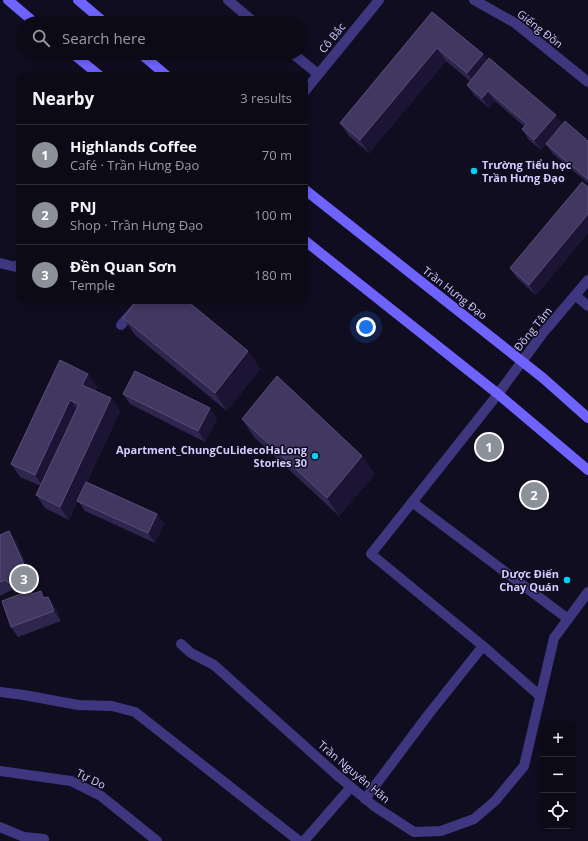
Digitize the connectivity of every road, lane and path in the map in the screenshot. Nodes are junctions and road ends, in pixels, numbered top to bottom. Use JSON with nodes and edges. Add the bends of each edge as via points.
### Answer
{"nodes":[{"id":1,"x":8,"y":0,"type":"edge"},
{"id":2,"x":78,"y":0,"type":"edge"},
{"id":3,"x":228,"y":0,"type":"edge"},
{"id":4,"x":379,"y":0,"type":"edge"},
{"id":5,"x":474,"y":0,"type":"edge"},
{"id":6,"x":27,"y":16,"type":"edge"},
{"id":7,"x":97,"y":16,"type":"edge"},
{"id":8,"x":247,"y":16,"type":"edge"},
{"id":9,"x":81,"y":60,"type":"edge"},
{"id":10,"x":148,"y":60,"type":"edge"},
{"id":11,"x":301,"y":60,"type":"edge"},
{"id":12,"x":95,"y":72,"type":"edge"},
{"id":13,"x":162,"y":72,"type":"edge"},
{"id":14,"x":318,"y":74,"type":"junction"},
{"id":15,"x":588,"y":82,"type":"edge"},
{"id":16,"x":308,"y":87,"type":"edge"},
{"id":17,"x":308,"y":192,"type":"edge"},
{"id":18,"x":308,"y":243,"type":"edge"},
{"id":19,"x":0,"y":263,"type":"edge"},
{"id":20,"x":16,"y":267,"type":"edge"},
{"id":21,"x":588,"y":280,"type":"edge"},
{"id":22,"x":576,"y":296,"type":"junction"},
{"id":23,"x":139,"y":304,"type":"edge"},
{"id":24,"x":588,"y":306,"type":"edge"},
{"id":25,"x":121,"y":325,"type":"dead end"},
{"id":26,"x":522,"y":361,"type":"junction"},
{"id":27,"x":498,"y":394,"type":"junction"},
{"id":28,"x":588,"y":418,"type":"edge"},
{"id":29,"x":588,"y":470,"type":"edge"},
{"id":30,"x":412,"y":502,"type":"junction"},
{"id":31,"x":588,"y":592,"type":"edge"},
{"id":32,"x":568,"y":619,"type":"junction"},
{"id":33,"x":181,"y":644,"type":"dead end"},
{"id":34,"x":483,"y":646,"type":"junction"},
{"id":35,"x":0,"y":692,"type":"edge"},
{"id":36,"x":540,"y":696,"type":"junction"},
{"id":37,"x":0,"y":771,"type":"edge"},
{"id":38,"x":351,"y":787,"type":"junction"},
{"id":39,"x":365,"y":799,"type":"junction"},
{"id":40,"x":0,"y":826,"type":"edge"},
{"id":41,"x":44,"y":839,"type":"dead end"},
{"id":42,"x":157,"y":841,"type":"edge"},
{"id":43,"x":299,"y":841,"type":"edge"},
{"id":44,"x":304,"y":841,"type":"edge"}],
"edges":[{"from":1,"to":6,"type":"main road"},
{"from":2,"to":7,"type":"main road"},
{"from":3,"to":8,"type":"street"},
{"from":4,"to":14,"type":"street","name":"Cô Bắc"},
{"from":5,"to":15,"type":"street","name":"Giếng Đồn","via":[[515,23]]},
{"from":9,"to":12,"type":"main road"},
{"from":10,"to":13,"type":"main road"},
{"from":11,"to":14,"type":"street"},
{"from":14,"to":16,"type":"street","name":"Cô Bắc"},
{"from":17,"to":26,"type":"main road","name":"Trần Hưng Đạo"},
{"from":18,"to":27,"type":"main road"},
{"from":19,"to":20,"type":"street"},
{"from":21,"to":22,"type":"street","name":"Đồng Tâm"},
{"from":22,"to":24,"type":"street"},
{"from":22,"to":26,"type":"street","name":"Đồng Tâm"},
{"from":23,"to":25,"type":"street"},
{"from":26,"to":27,"type":"street","name":"Đồng Tâm"},
{"from":26,"to":28,"type":"main road","name":"Trần Hưng Đạo"},
{"from":27,"to":29,"type":"main road"},
{"from":27,"to":30,"type":"street","name":"Đồng Tâm"},
{"from":30,"to":32,"type":"street"},
{"from":30,"to":34,"type":"street","name":"Đồng Tâm","via":[[371,554]]},
{"from":31,"to":32,"type":"street","name":"Trần Nguyên Hãn"},
{"from":32,"to":36,"type":"street","name":"Trần Nguyên Hãn","via":[[554,638]]},
{"from":33,"to":38,"type":"street","name":"Trần Nguyên Hãn","via":[[191,653],[214,665]]},
{"from":34,"to":36,"type":"street"},
{"from":34,"to":39,"type":"street"},
{"from":35,"to":43,"type":"street","via":[[78,705],[112,706],[135,712]]},
{"from":36,"to":39,"type":"street","name":"Trần Nguyên Hãn","via":[[524,766],[495,801],[474,818],[441,831],[414,832]]},
{"from":37,"to":42,"type":"street","name":"Tự Do","via":[[71,781],[101,796]]},
{"from":38,"to":39,"type":"street","name":"Trần Nguyên Hãn"},
{"from":38,"to":44,"type":"street"},
{"from":40,"to":41,"type":"street","via":[[24,837]]}]}
